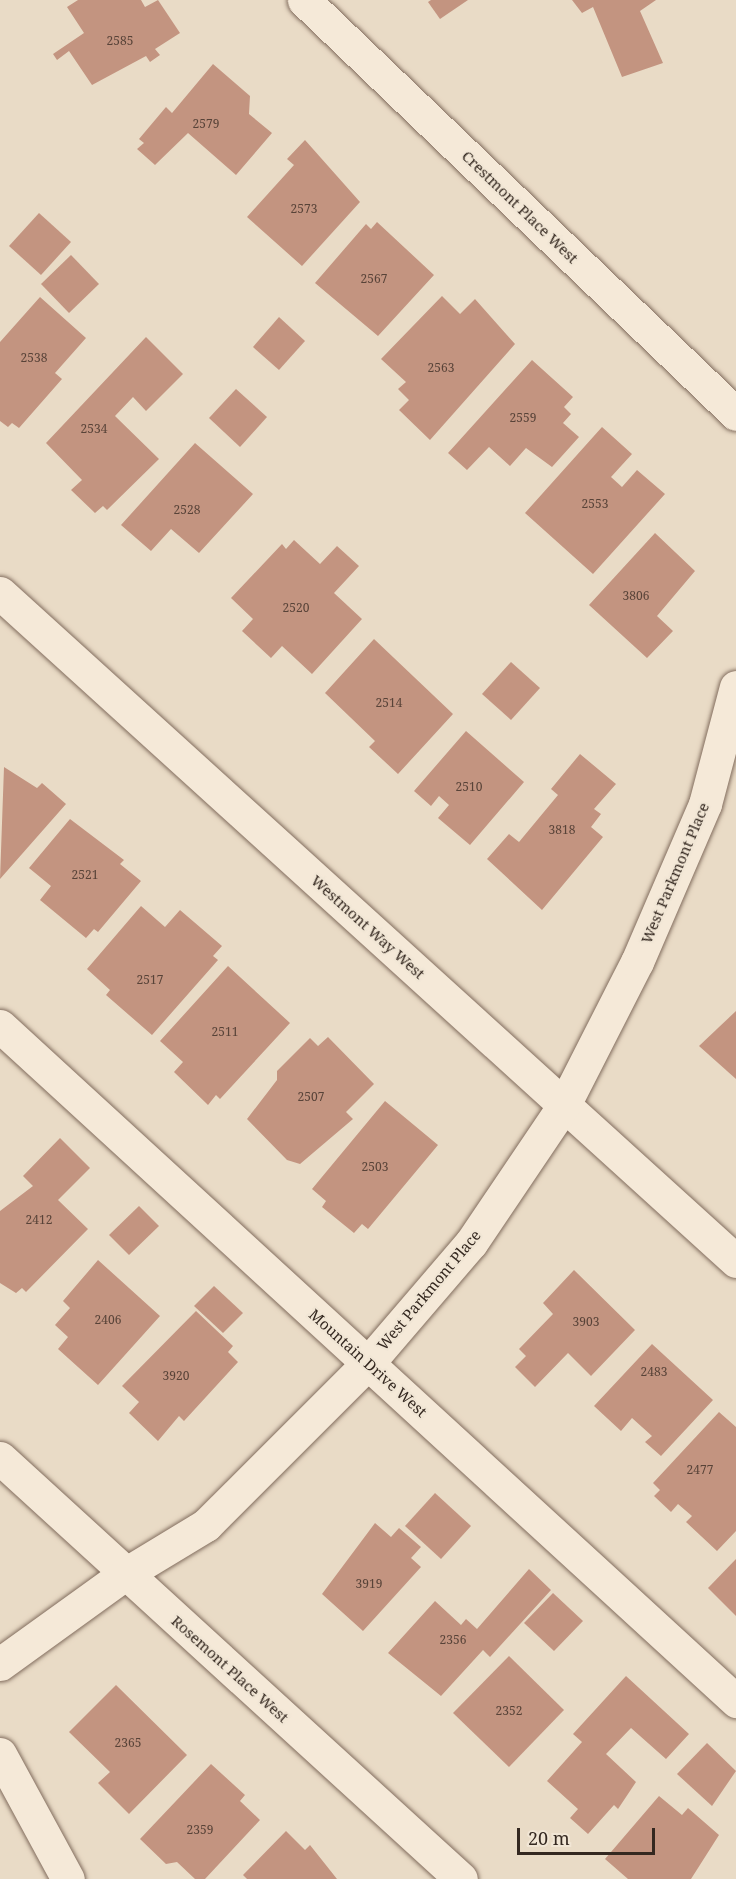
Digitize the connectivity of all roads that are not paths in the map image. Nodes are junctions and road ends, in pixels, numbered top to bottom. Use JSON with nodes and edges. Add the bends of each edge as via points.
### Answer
{"nodes":[{"id":1,"x":304,"y":0,"type":"edge"},
{"id":2,"x":736,"y":414,"type":"edge"},
{"id":3,"x":0,"y":593,"type":"edge"},
{"id":4,"x":736,"y":687,"type":"edge"},
{"id":5,"x":0,"y":1026,"type":"edge"},
{"id":6,"x":564,"y":1104,"type":"junction"},
{"id":7,"x":736,"y":1261,"type":"edge"},
{"id":8,"x":368,"y":1363,"type":"junction"},
{"id":9,"x":0,"y":1458,"type":"edge"},
{"id":10,"x":125,"y":1574,"type":"junction"},
{"id":11,"x":0,"y":1664,"type":"edge"},
{"id":12,"x":736,"y":1701,"type":"edge"},
{"id":13,"x":0,"y":1754,"type":"edge"},
{"id":14,"x":68,"y":1879,"type":"edge"},
{"id":15,"x":461,"y":1879,"type":"edge"}],
"edges":[{"from":1,"to":2,"type":"street","name":"Crestmont Place West"},
{"from":3,"to":6,"type":"street","name":"Westmont Way West"},
{"from":4,"to":6,"type":"street","name":"West Parkmont Place","via":[[705,804],[637,962]]},
{"from":5,"to":8,"type":"street","name":"Mountain Drive West"},
{"from":6,"to":7,"type":"street","name":"Westmont Way West"},
{"from":6,"to":8,"type":"street","name":"West Parkmont Place","via":[[471,1243]]},
{"from":8,"to":10,"type":"street","name":"West Parkmont Place","via":[[206,1525]]},
{"from":8,"to":12,"type":"street","name":"Mountain Drive West"},
{"from":9,"to":10,"type":"street","name":"Rosemont Place West"},
{"from":10,"to":11,"type":"street","name":"West Parkmont Place"},
{"from":10,"to":15,"type":"street","name":"Rosemont Place West"},
{"from":13,"to":14,"type":"street"}]}
